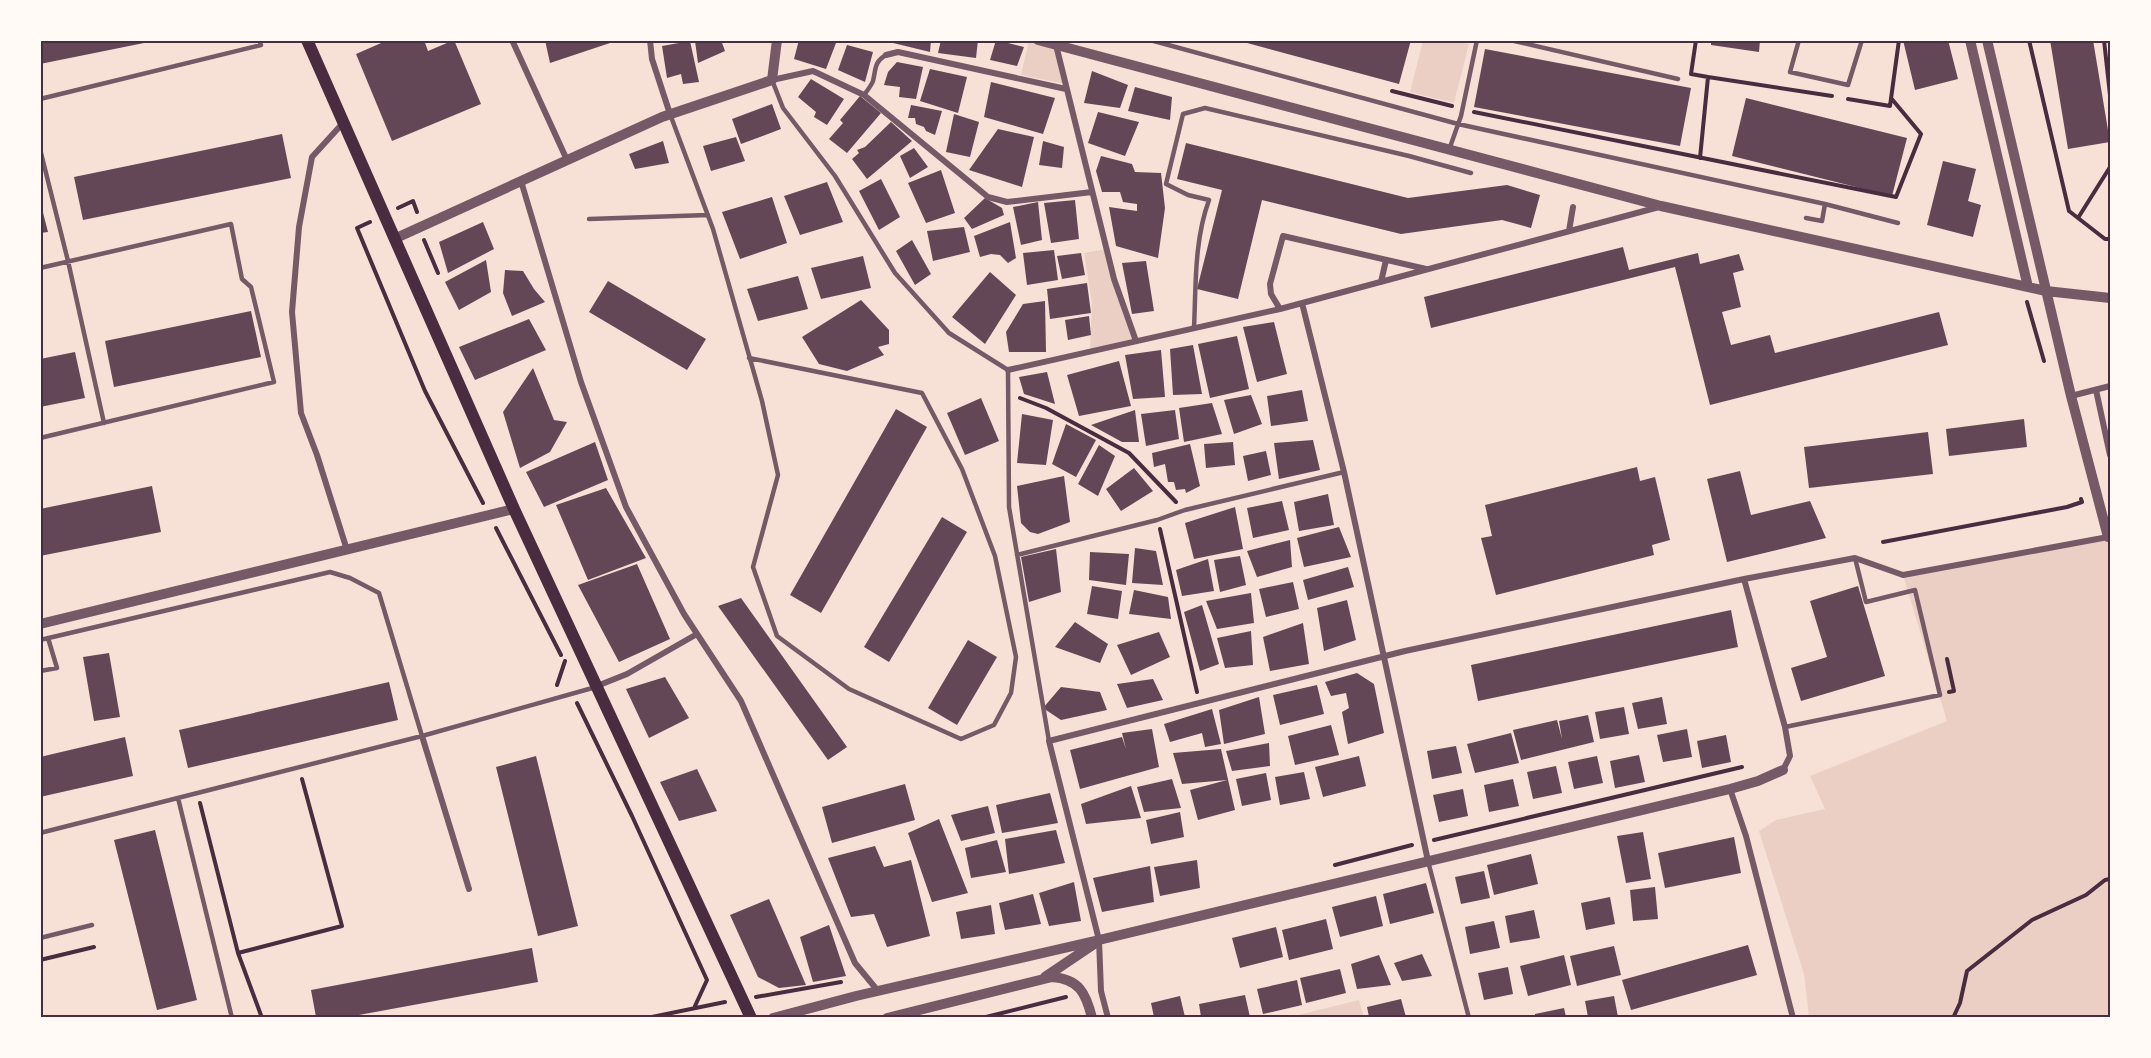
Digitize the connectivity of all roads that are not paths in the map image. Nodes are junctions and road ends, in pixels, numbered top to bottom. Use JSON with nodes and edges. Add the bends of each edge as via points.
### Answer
{"nodes":[{"id":1,"x":259,"y":40,"type":"edge"},
{"id":2,"x":307,"y":40,"type":"edge"},
{"id":3,"x":512,"y":40,"type":"edge"},
{"id":4,"x":650,"y":40,"type":"edge"},
{"id":5,"x":777,"y":40,"type":"edge"},
{"id":6,"x":1038,"y":40,"type":"edge"},
{"id":7,"x":1150,"y":40,"type":"edge"},
{"id":8,"x":1477,"y":40,"type":"edge"},
{"id":9,"x":1510,"y":40,"type":"edge"},
{"id":10,"x":1548,"y":40,"type":"edge"},
{"id":11,"x":1799,"y":40,"type":"edge"},
{"id":12,"x":1862,"y":40,"type":"edge"},
{"id":13,"x":1970,"y":40,"type":"edge"},
{"id":14,"x":1987,"y":40,"type":"edge"},
{"id":15,"x":1056,"y":45,"type":"junction"},
{"id":16,"x":1546,"y":49,"type":"junction"},
{"id":17,"x":886,"y":55,"type":"joint"},
{"id":18,"x":1678,"y":79,"type":"dead end"},
{"id":19,"x":772,"y":80,"type":"junction"},
{"id":20,"x":1066,"y":89,"type":"junction"},
{"id":21,"x":864,"y":95,"type":"junction"},
{"id":22,"x":40,"y":99,"type":"edge"},
{"id":23,"x":670,"y":114,"type":"junction"},
{"id":24,"x":343,"y":123,"type":"junction"},
{"id":25,"x":1458,"y":124,"type":"junction"},
{"id":26,"x":40,"y":149,"type":"edge"},
{"id":27,"x":1449,"y":150,"type":"junction"},
{"id":28,"x":567,"y":160,"type":"junction"},
{"id":29,"x":1471,"y":173,"type":"dead end"},
{"id":30,"x":521,"y":181,"type":"junction"},
{"id":31,"x":1092,"y":192,"type":"junction"},
{"id":32,"x":1825,"y":204,"type":"junction"},
{"id":33,"x":1661,"y":206,"type":"junction"},
{"id":34,"x":1573,"y":207,"type":"dead end"},
{"id":35,"x":708,"y":215,"type":"junction"},
{"id":36,"x":1806,"y":218,"type":"dead end"},
{"id":37,"x":589,"y":219,"type":"dead end"},
{"id":38,"x":1898,"y":224,"type":"dead end"},
{"id":39,"x":1569,"y":231,"type":"junction"},
{"id":40,"x":394,"y":238,"type":"junction"},
{"id":41,"x":1386,"y":260,"type":"junction"},
{"id":42,"x":68,"y":261,"type":"junction"},
{"id":43,"x":40,"y":268,"type":"edge"},
{"id":44,"x":1427,"y":269,"type":"junction"},
{"id":45,"x":1381,"y":282,"type":"junction"},
{"id":46,"x":2028,"y":287,"type":"junction"},
{"id":47,"x":2046,"y":291,"type":"junction"},
{"id":48,"x":2110,"y":298,"type":"edge"},
{"id":49,"x":1302,"y":303,"type":"junction"},
{"id":50,"x":1280,"y":309,"type":"junction"},
{"id":51,"x":1194,"y":328,"type":"junction"},
{"id":52,"x":1136,"y":341,"type":"junction"},
{"id":53,"x":749,"y":358,"type":"junction"},
{"id":54,"x":1008,"y":370,"type":"junction"},
{"id":55,"x":2110,"y":386,"type":"edge"},
{"id":56,"x":2096,"y":390,"type":"junction"},
{"id":57,"x":2071,"y":396,"type":"junction"},
{"id":58,"x":104,"y":423,"type":"junction"},
{"id":59,"x":40,"y":438,"type":"edge"},
{"id":60,"x":2110,"y":455,"type":"edge"},
{"id":61,"x":1344,"y":472,"type":"junction"},
{"id":62,"x":514,"y":509,"type":"junction"},
{"id":63,"x":2109,"y":536,"type":"edge"},
{"id":64,"x":347,"y":550,"type":"junction"},
{"id":65,"x":1017,"y":555,"type":"junction"},
{"id":66,"x":1855,"y":558,"type":"junction"},
{"id":67,"x":1744,"y":579,"type":"junction"},
{"id":68,"x":40,"y":624,"type":"edge"},
{"id":69,"x":697,"y":634,"type":"junction"},
{"id":70,"x":48,"y":638,"type":"junction"},
{"id":71,"x":40,"y":640,"type":"edge"},
{"id":72,"x":1383,"y":656,"type":"junction"},
{"id":73,"x":40,"y":671,"type":"edge"},
{"id":74,"x":596,"y":687,"type":"junction"},
{"id":75,"x":1785,"y":727,"type":"junction"},
{"id":76,"x":422,"y":736,"type":"junction"},
{"id":77,"x":1049,"y":741,"type":"junction"},
{"id":78,"x":1783,"y":770,"type":"joint"},
{"id":79,"x":1730,"y":789,"type":"junction"},
{"id":80,"x":178,"y":798,"type":"junction"},
{"id":81,"x":40,"y":833,"type":"edge"},
{"id":82,"x":1428,"y":861,"type":"junction"},
{"id":83,"x":469,"y":889,"type":"dead end"},
{"id":84,"x":92,"y":925,"type":"dead end"},
{"id":85,"x":40,"y":938,"type":"edge"},
{"id":86,"x":1099,"y":940,"type":"junction"},
{"id":87,"x":1042,"y":979,"type":"junction"},
{"id":88,"x":878,"y":991,"type":"junction"},
{"id":89,"x":232,"y":1017,"type":"edge"},
{"id":90,"x":751,"y":1017,"type":"edge"},
{"id":91,"x":773,"y":1017,"type":"edge"},
{"id":92,"x":887,"y":1017,"type":"edge"},
{"id":93,"x":1092,"y":1017,"type":"edge"},
{"id":94,"x":1108,"y":1017,"type":"edge"},
{"id":95,"x":1469,"y":1017,"type":"edge"},
{"id":96,"x":1793,"y":1017,"type":"edge"}],
"edges":[{"from":1,"to":22,"type":"lane","via":[[261,45]]},
{"from":2,"to":24,"type":"main road"},
{"from":3,"to":28,"type":"street"},
{"from":4,"to":23,"type":"street","via":[[652,59]]},
{"from":5,"to":19,"type":"street"},
{"from":6,"to":15,"type":"street"},
{"from":7,"to":25,"type":"lane"},
{"from":8,"to":25,"type":"lane"},
{"from":9,"to":16,"type":"lane"},
{"from":10,"to":16,"type":"lane"},
{"from":11,"to":12,"type":"lane","via":[[1790,72],[1848,85]]},
{"from":13,"to":46,"type":"street"},
{"from":14,"to":47,"type":"street"},
{"from":15,"to":20,"type":"street"},
{"from":15,"to":27,"type":"street"},
{"from":16,"to":18,"type":"lane"},
{"from":17,"to":20,"type":"street","via":[[898,51]]},
{"from":17,"to":21,"type":"lane","via":[[874,68],[872,83]]},
{"from":19,"to":21,"type":"street","via":[[813,71]]},
{"from":19,"to":23,"type":"street"},
{"from":19,"to":54,"type":"lane","via":[[783,108],[835,176],[895,273],[949,333]]},
{"from":20,"to":31,"type":"street"},
{"from":21,"to":31,"type":"street","via":[[988,197],[1007,202]]},
{"from":23,"to":28,"type":"street"},
{"from":23,"to":35,"type":"lane"},
{"from":24,"to":40,"type":"main road"},
{"from":24,"to":64,"type":"street","via":[[312,157],[298,227],[292,312],[301,413]]},
{"from":25,"to":27,"type":"lane"},
{"from":25,"to":32,"type":"lane"},
{"from":26,"to":42,"type":"lane"},
{"from":27,"to":33,"type":"street"},
{"from":28,"to":30,"type":"street"},
{"from":29,"to":51,"type":"lane","via":[[1205,108],[1183,114],[1166,184],[1209,200],[1197,258]]},
{"from":30,"to":40,"type":"street"},
{"from":30,"to":69,"type":"street","via":[[581,382],[626,507]]},
{"from":31,"to":52,"type":"street","via":[[1114,279]]},
{"from":32,"to":36,"type":"lane","via":[[1822,221]]},
{"from":32,"to":38,"type":"lane"},
{"from":33,"to":39,"type":"street"},
{"from":33,"to":46,"type":"street"},
{"from":34,"to":39,"type":"street"},
{"from":35,"to":37,"type":"lane"},
{"from":35,"to":53,"type":"lane"},
{"from":39,"to":44,"type":"street"},
{"from":40,"to":62,"type":"main road"},
{"from":41,"to":44,"type":"street"},
{"from":41,"to":45,"type":"street"},
{"from":41,"to":50,"type":"street","via":[[1283,236],[1270,284],[1270,294]]},
{"from":42,"to":43,"type":"lane"},
{"from":42,"to":58,"type":"lane"},
{"from":42,"to":58,"type":"lane","via":[[231,224],[242,279],[251,287],[274,381]]},
{"from":44,"to":45,"type":"street"},
{"from":45,"to":49,"type":"street"},
{"from":46,"to":47,"type":"street"},
{"from":47,"to":48,"type":"street"},
{"from":47,"to":57,"type":"street"},
{"from":49,"to":50,"type":"street"},
{"from":49,"to":61,"type":"street"},
{"from":50,"to":51,"type":"street"},
{"from":51,"to":52,"type":"street"},
{"from":52,"to":54,"type":"street"},
{"from":53,"to":53,"type":"lane","via":[[778,476],[753,567],[777,636],[849,689],[962,739],[994,725],[1011,693],[1016,657],[996,556],[962,468],[922,393]]},
{"from":54,"to":65,"type":"lane","via":[[1009,507]]},
{"from":55,"to":56,"type":"street"},
{"from":56,"to":57,"type":"street"},
{"from":56,"to":60,"type":"street"},
{"from":57,"to":63,"type":"street"},
{"from":58,"to":59,"type":"lane"},
{"from":61,"to":65,"type":"lane"},
{"from":61,"to":72,"type":"street"},
{"from":62,"to":64,"type":"street"},
{"from":62,"to":74,"type":"main road"},
{"from":63,"to":66,"type":"street","via":[[1904,575]]},
{"from":64,"to":68,"type":"street"},
{"from":65,"to":77,"type":"lane"},
{"from":66,"to":67,"type":"street"},
{"from":66,"to":75,"type":"lane","via":[[1866,602],[1915,590],[1940,695]]},
{"from":67,"to":72,"type":"street"},
{"from":67,"to":75,"type":"street"},
{"from":69,"to":74,"type":"street"},
{"from":69,"to":88,"type":"street","via":[[741,701],[855,963]]},
{"from":70,"to":71,"type":"lane"},
{"from":70,"to":73,"type":"lane","via":[[57,668]]},
{"from":70,"to":76,"type":"lane","via":[[330,572],[379,593]]},
{"from":72,"to":77,"type":"street"},
{"from":72,"to":82,"type":"street"},
{"from":74,"to":76,"type":"lane"},
{"from":74,"to":90,"type":"main road"},
{"from":75,"to":78,"type":"street","via":[[1790,756]]},
{"from":76,"to":80,"type":"lane"},
{"from":76,"to":83,"type":"street"},
{"from":77,"to":86,"type":"street"},
{"from":78,"to":79,"type":"street"},
{"from":79,"to":82,"type":"street"},
{"from":79,"to":96,"type":"street"},
{"from":80,"to":81,"type":"lane"},
{"from":80,"to":89,"type":"lane"},
{"from":82,"to":86,"type":"street"},
{"from":82,"to":95,"type":"lane"},
{"from":84,"to":85,"type":"lane"},
{"from":86,"to":87,"type":"street"},
{"from":86,"to":88,"type":"street"},
{"from":86,"to":94,"type":"street","via":[[1101,991]]},
{"from":87,"to":92,"type":"street"},
{"from":87,"to":93,"type":"street","via":[[1065,978],[1077,985],[1088,1001]]},
{"from":88,"to":91,"type":"street"}]}
